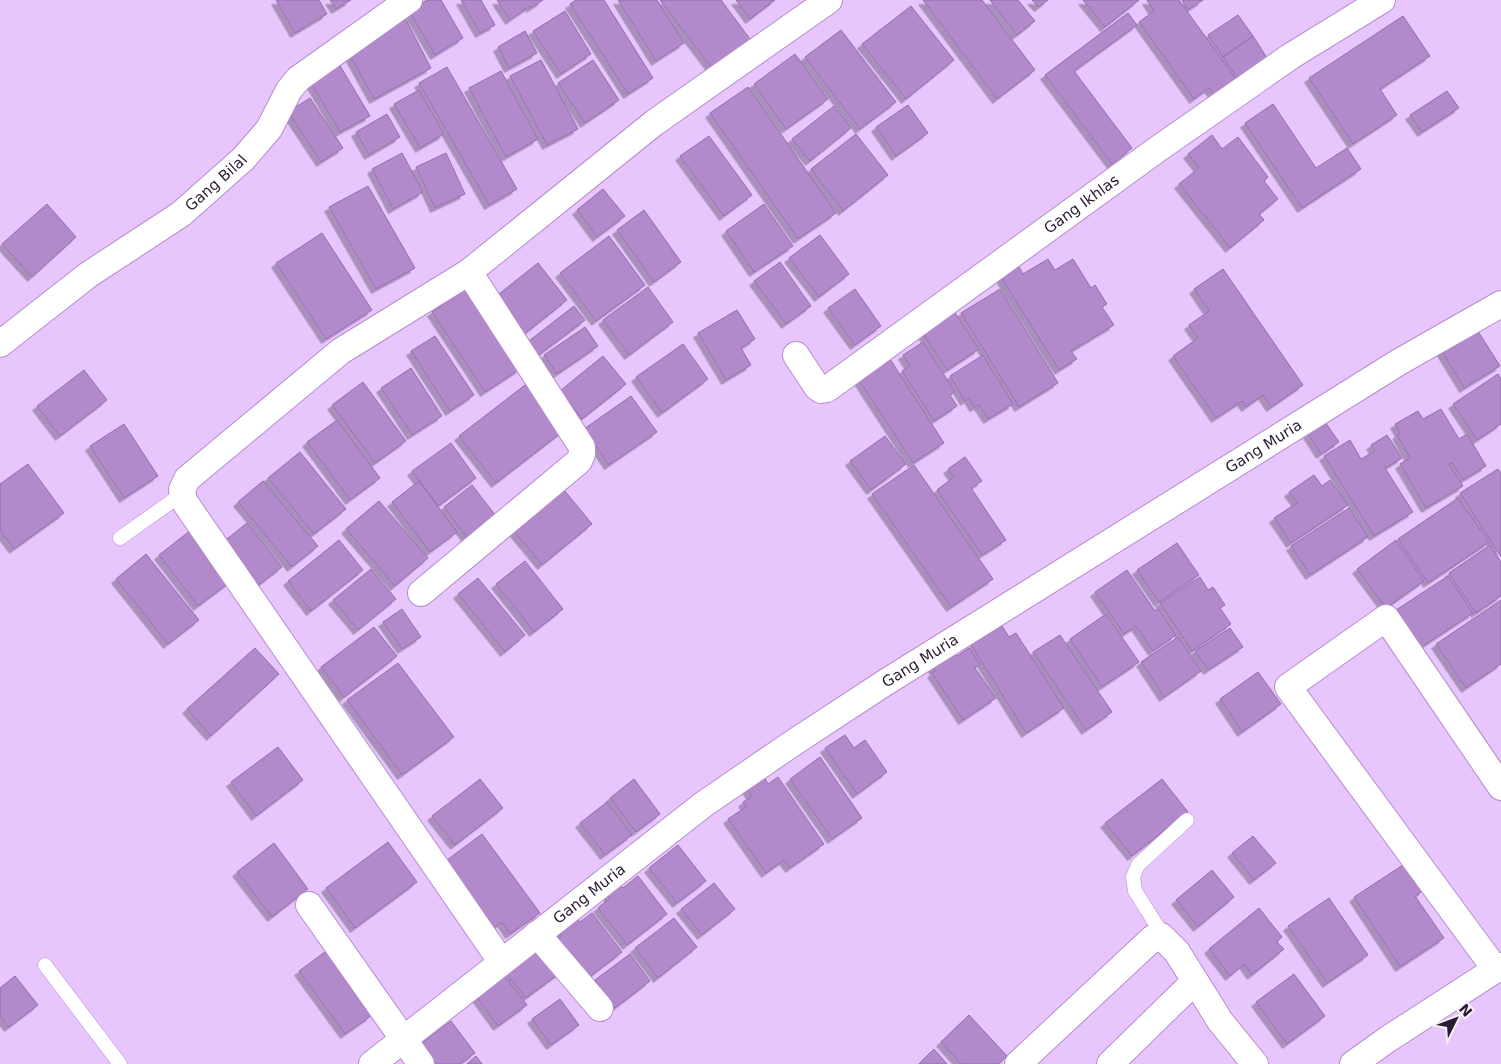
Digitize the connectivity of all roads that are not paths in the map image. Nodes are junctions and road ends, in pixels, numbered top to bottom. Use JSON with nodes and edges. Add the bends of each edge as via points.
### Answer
{"nodes":[{"id":1,"x":409,"y":0,"type":"edge"},
{"id":2,"x":829,"y":0,"type":"edge"},
{"id":3,"x":1382,"y":0,"type":"edge"},
{"id":4,"x":469,"y":272,"type":"junction"},
{"id":5,"x":1501,"y":304,"type":"edge"},
{"id":6,"x":0,"y":344,"type":"edge"},
{"id":7,"x":796,"y":355,"type":"dead end"},
{"id":8,"x":182,"y":494,"type":"junction"},
{"id":9,"x":120,"y":538,"type":"dead end"},
{"id":10,"x":422,"y":593,"type":"dead end"},
{"id":11,"x":1501,"y":787,"type":"edge"},
{"id":12,"x":1187,"y":820,"type":"dead end"},
{"id":13,"x":309,"y":905,"type":"dead end"},
{"id":14,"x":537,"y":934,"type":"junction"},
{"id":15,"x":1164,"y":938,"type":"junction"},
{"id":16,"x":501,"y":961,"type":"junction"},
{"id":17,"x":45,"y":965,"type":"dead end"},
{"id":18,"x":1498,"y":968,"type":"edge"},
{"id":19,"x":1195,"y":981,"type":"junction"},
{"id":20,"x":600,"y":1008,"type":"dead end"},
{"id":21,"x":403,"y":1039,"type":"junction"},
{"id":22,"x":120,"y":1064,"type":"edge"},
{"id":23,"x":372,"y":1064,"type":"edge"},
{"id":24,"x":421,"y":1064,"type":"edge"},
{"id":25,"x":1018,"y":1064,"type":"edge"},
{"id":26,"x":1110,"y":1064,"type":"edge"},
{"id":27,"x":1255,"y":1064,"type":"edge"},
{"id":28,"x":1353,"y":1064,"type":"edge"}],
"edges":[{"from":1,"to":6,"type":"street","name":"Gang Bilal","via":[[298,79],[269,128],[243,159],[181,214],[88,275]]},
{"from":2,"to":4,"type":"street","via":[[654,124]]},
{"from":3,"to":7,"type":"street","name":"Gang Ikhlas","via":[[1291,56],[1155,151],[827,389],[816,387]]},
{"from":4,"to":8,"type":"street","via":[[341,351],[187,479]]},
{"from":4,"to":10,"type":"street","via":[[583,450],[579,461]]},
{"from":5,"to":14,"type":"street","name":"Gang Muria","via":[[1399,362],[883,684],[704,804]]},
{"from":8,"to":9,"type":"lane"},
{"from":8,"to":16,"type":"street","via":[[189,509]]},
{"from":11,"to":18,"type":"street","via":[[1386,618],[1288,687]]},
{"from":12,"to":15,"type":"lane","via":[[1138,865],[1133,877],[1135,891]]},
{"from":13,"to":21,"type":"street"},
{"from":14,"to":16,"type":"street","name":"Gang Muria"},
{"from":14,"to":20,"type":"street"},
{"from":15,"to":19,"type":"street"},
{"from":15,"to":25,"type":"street","via":[[1153,938]]},
{"from":16,"to":21,"type":"street","name":"Gang Muria"},
{"from":17,"to":22,"type":"lane"},
{"from":18,"to":28,"type":"street"},
{"from":19,"to":26,"type":"street"},
{"from":19,"to":27,"type":"street","via":[[1220,1021]]},
{"from":21,"to":23,"type":"street","name":"Gang Muria"},
{"from":21,"to":24,"type":"street"}]}
